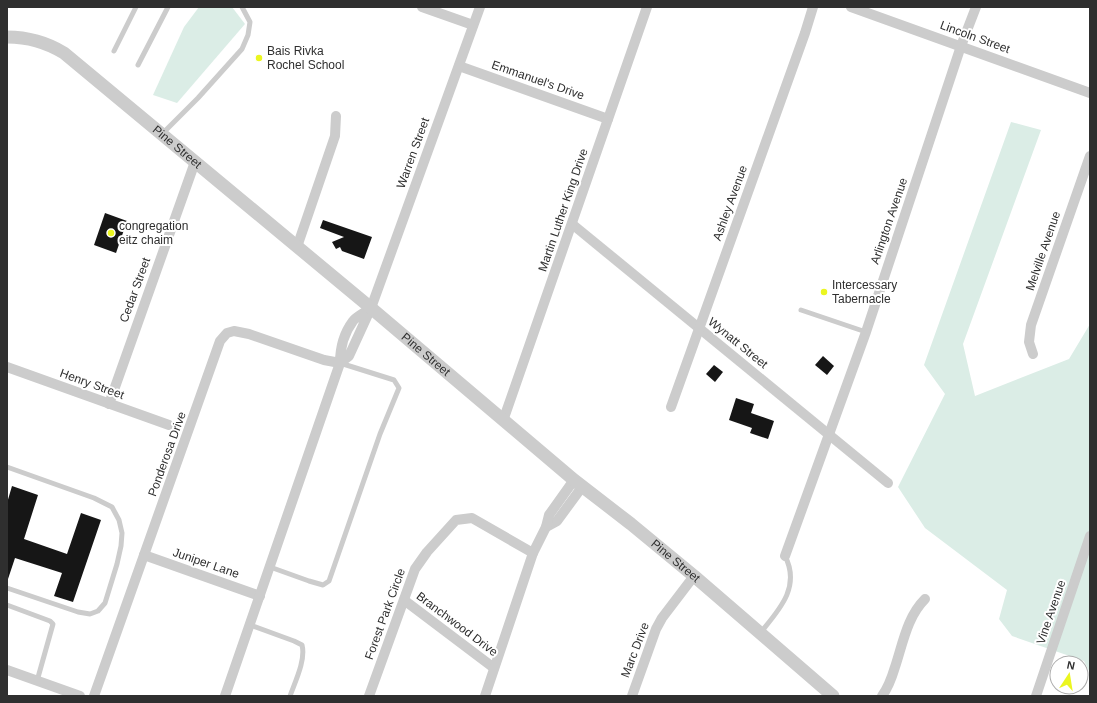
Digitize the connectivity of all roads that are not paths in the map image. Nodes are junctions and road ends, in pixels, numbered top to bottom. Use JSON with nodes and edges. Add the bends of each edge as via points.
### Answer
{"nodes":[{"id":1,"x":136,"y":7,"type":"edge"},
{"id":2,"x":168,"y":7,"type":"edge"},
{"id":3,"x":242,"y":7,"type":"edge"},
{"id":4,"x":422,"y":7,"type":"edge"},
{"id":5,"x":480,"y":7,"type":"edge"},
{"id":6,"x":647,"y":7,"type":"edge"},
{"id":7,"x":812,"y":7,"type":"edge"},
{"id":8,"x":851,"y":7,"type":"edge"},
{"id":9,"x":976,"y":7,"type":"edge"},
{"id":10,"x":473,"y":25,"type":"junction"},
{"id":11,"x":7,"y":37,"type":"edge"},
{"id":12,"x":961,"y":46,"type":"junction"},
{"id":13,"x":114,"y":51,"type":"dead end"},
{"id":14,"x":138,"y":65,"type":"dead end"},
{"id":15,"x":458,"y":66,"type":"junction"},
{"id":16,"x":1090,"y":93,"type":"edge"},
{"id":17,"x":336,"y":116,"type":"dead end"},
{"id":18,"x":608,"y":119,"type":"junction"},
{"id":19,"x":162,"y":135,"type":"junction"},
{"id":20,"x":1090,"y":156,"type":"edge"},
{"id":21,"x":194,"y":162,"type":"junction"},
{"id":22,"x":572,"y":224,"type":"junction"},
{"id":23,"x":297,"y":247,"type":"junction"},
{"id":24,"x":371,"y":308,"type":"junction"},
{"id":25,"x":801,"y":310,"type":"dead end"},
{"id":26,"x":698,"y":327,"type":"junction"},
{"id":27,"x":866,"y":332,"type":"junction"},
{"id":28,"x":1033,"y":354,"type":"dead end"},
{"id":29,"x":340,"y":363,"type":"junction"},
{"id":30,"x":7,"y":367,"type":"edge"},
{"id":31,"x":108,"y":404,"type":"junction"},
{"id":32,"x":670,"y":407,"type":"dead end"},
{"id":33,"x":503,"y":421,"type":"junction"},
{"id":34,"x":168,"y":425,"type":"dead end"},
{"id":35,"x":829,"y":434,"type":"junction"},
{"id":36,"x":7,"y":467,"type":"edge"},
{"id":37,"x":578,"y":483,"type":"junction"},
{"id":38,"x":888,"y":483,"type":"dead end"},
{"id":39,"x":1090,"y":536,"type":"edge"},
{"id":40,"x":533,"y":554,"type":"junction"},
{"id":41,"x":144,"y":555,"type":"junction"},
{"id":42,"x":786,"y":556,"type":"joint"},
{"id":43,"x":270,"y":567,"type":"junction"},
{"id":44,"x":694,"y":576,"type":"junction"},
{"id":45,"x":7,"y":588,"type":"edge"},
{"id":46,"x":260,"y":596,"type":"junction"},
{"id":47,"x":925,"y":599,"type":"dead end"},
{"id":48,"x":404,"y":600,"type":"junction"},
{"id":49,"x":7,"y":605,"type":"edge"},
{"id":50,"x":250,"y":625,"type":"junction"},
{"id":51,"x":761,"y":632,"type":"junction"},
{"id":52,"x":494,"y":668,"type":"junction"},
{"id":53,"x":7,"y":670,"type":"edge"},
{"id":54,"x":37,"y":680,"type":"junction"},
{"id":55,"x":80,"y":696,"type":"edge"},
{"id":56,"x":94,"y":696,"type":"edge"},
{"id":57,"x":225,"y":696,"type":"edge"},
{"id":58,"x":290,"y":696,"type":"edge"},
{"id":59,"x":369,"y":696,"type":"edge"},
{"id":60,"x":485,"y":696,"type":"edge"},
{"id":61,"x":632,"y":696,"type":"edge"},
{"id":62,"x":833,"y":696,"type":"edge"},
{"id":63,"x":882,"y":696,"type":"edge"},
{"id":64,"x":1036,"y":696,"type":"edge"}],
"edges":[{"from":1,"to":13,"type":"lane"},
{"from":2,"to":14,"type":"lane"},
{"from":3,"to":19,"type":"lane","via":[[250,22],[242,49]]},
{"from":4,"to":10,"type":"street"},
{"from":5,"to":10,"type":"street","name":"Warren Street"},
{"from":6,"to":18,"type":"street","name":"Martin Luther King Drive"},
{"from":7,"to":26,"type":"street","name":"Ashley Avenue"},
{"from":8,"to":12,"type":"street","name":"Lincoln Street"},
{"from":9,"to":12,"type":"street","name":"Arlington Avenue"},
{"from":10,"to":15,"type":"street","name":"Warren Street"},
{"from":11,"to":19,"type":"street","name":"Pine Street","via":[[35,40],[64,53]]},
{"from":12,"to":16,"type":"street","name":"Lincoln Street"},
{"from":12,"to":27,"type":"street","name":"Arlington Avenue"},
{"from":15,"to":18,"type":"street","name":"Emmanuel's Drive"},
{"from":15,"to":24,"type":"street","name":"Warren Street"},
{"from":17,"to":23,"type":"street","via":[[335,136]]},
{"from":18,"to":22,"type":"street","name":"Martin Luther King Drive"},
{"from":19,"to":21,"type":"street","name":"Pine Street"},
{"from":20,"to":28,"type":"street","name":"Melville Avenue","via":[[1031,325],[1029,342]]},
{"from":21,"to":23,"type":"street","name":"Pine Street"},
{"from":21,"to":31,"type":"street","name":"Cedar Street"},
{"from":22,"to":26,"type":"street","name":"Wynatt Street"},
{"from":22,"to":33,"type":"street","name":"Martin Luther King Drive"},
{"from":23,"to":24,"type":"street","name":"Pine Street"},
{"from":24,"to":29,"type":"street","via":[[349,356]]},
{"from":24,"to":33,"type":"street","name":"Pine Street"},
{"from":25,"to":27,"type":"lane"},
{"from":26,"to":32,"type":"street","name":"Ashley Avenue"},
{"from":26,"to":35,"type":"street","name":"Wynatt Street"},
{"from":27,"to":35,"type":"street","name":"Arlington Avenue"},
{"from":29,"to":41,"type":"street","name":"Ponderosa Drive","via":[[249,334],[234,331],[226,334],[220,341]]},
{"from":29,"to":43,"type":"street"},
{"from":29,"to":43,"type":"lane","via":[[394,380],[399,388],[380,434],[329,581],[323,585]]},
{"from":30,"to":31,"type":"street","name":"Henry Street"},
{"from":31,"to":34,"type":"street","name":"Henry Street"},
{"from":33,"to":37,"type":"street","name":"Pine Street"},
{"from":35,"to":38,"type":"street","name":"Wynatt Street"},
{"from":35,"to":42,"type":"street","name":"Arlington Avenue"},
{"from":36,"to":45,"type":"lane","via":[[94,498],[112,507],[122,532],[117,564],[105,603],[98,611],[90,614],[78,612]]},
{"from":37,"to":40,"type":"street","via":[[549,515]]},
{"from":37,"to":44,"type":"street","name":"Pine Street"},
{"from":39,"to":64,"type":"street","name":"Vine Avenue"},
{"from":40,"to":48,"type":"street","name":"Forest Park Circle","via":[[472,518],[456,520],[415,568]]},
{"from":40,"to":52,"type":"street"},
{"from":41,"to":46,"type":"street","name":"Juniper Lane"},
{"from":41,"to":56,"type":"street","name":"Ponderosa Drive"},
{"from":42,"to":51,"type":"lane","via":[[791,570],[788,595]]},
{"from":43,"to":46,"type":"street"},
{"from":44,"to":51,"type":"street","name":"Pine Street"},
{"from":44,"to":61,"type":"street","name":"Marc Drive","via":[[656,629]]},
{"from":46,"to":50,"type":"street"},
{"from":47,"to":63,"type":"street","via":[[910,620],[891,678]]},
{"from":48,"to":52,"type":"street","name":"Branchwood Drive"},
{"from":48,"to":59,"type":"street","name":"Forest Park Circle"},
{"from":49,"to":54,"type":"lane","via":[[54,624]]},
{"from":50,"to":57,"type":"street"},
{"from":50,"to":58,"type":"lane","via":[[302,645],[303,658]]},
{"from":51,"to":62,"type":"street","name":"Pine Street"},
{"from":52,"to":60,"type":"street"},
{"from":53,"to":54,"type":"street"},
{"from":54,"to":55,"type":"street"}]}
